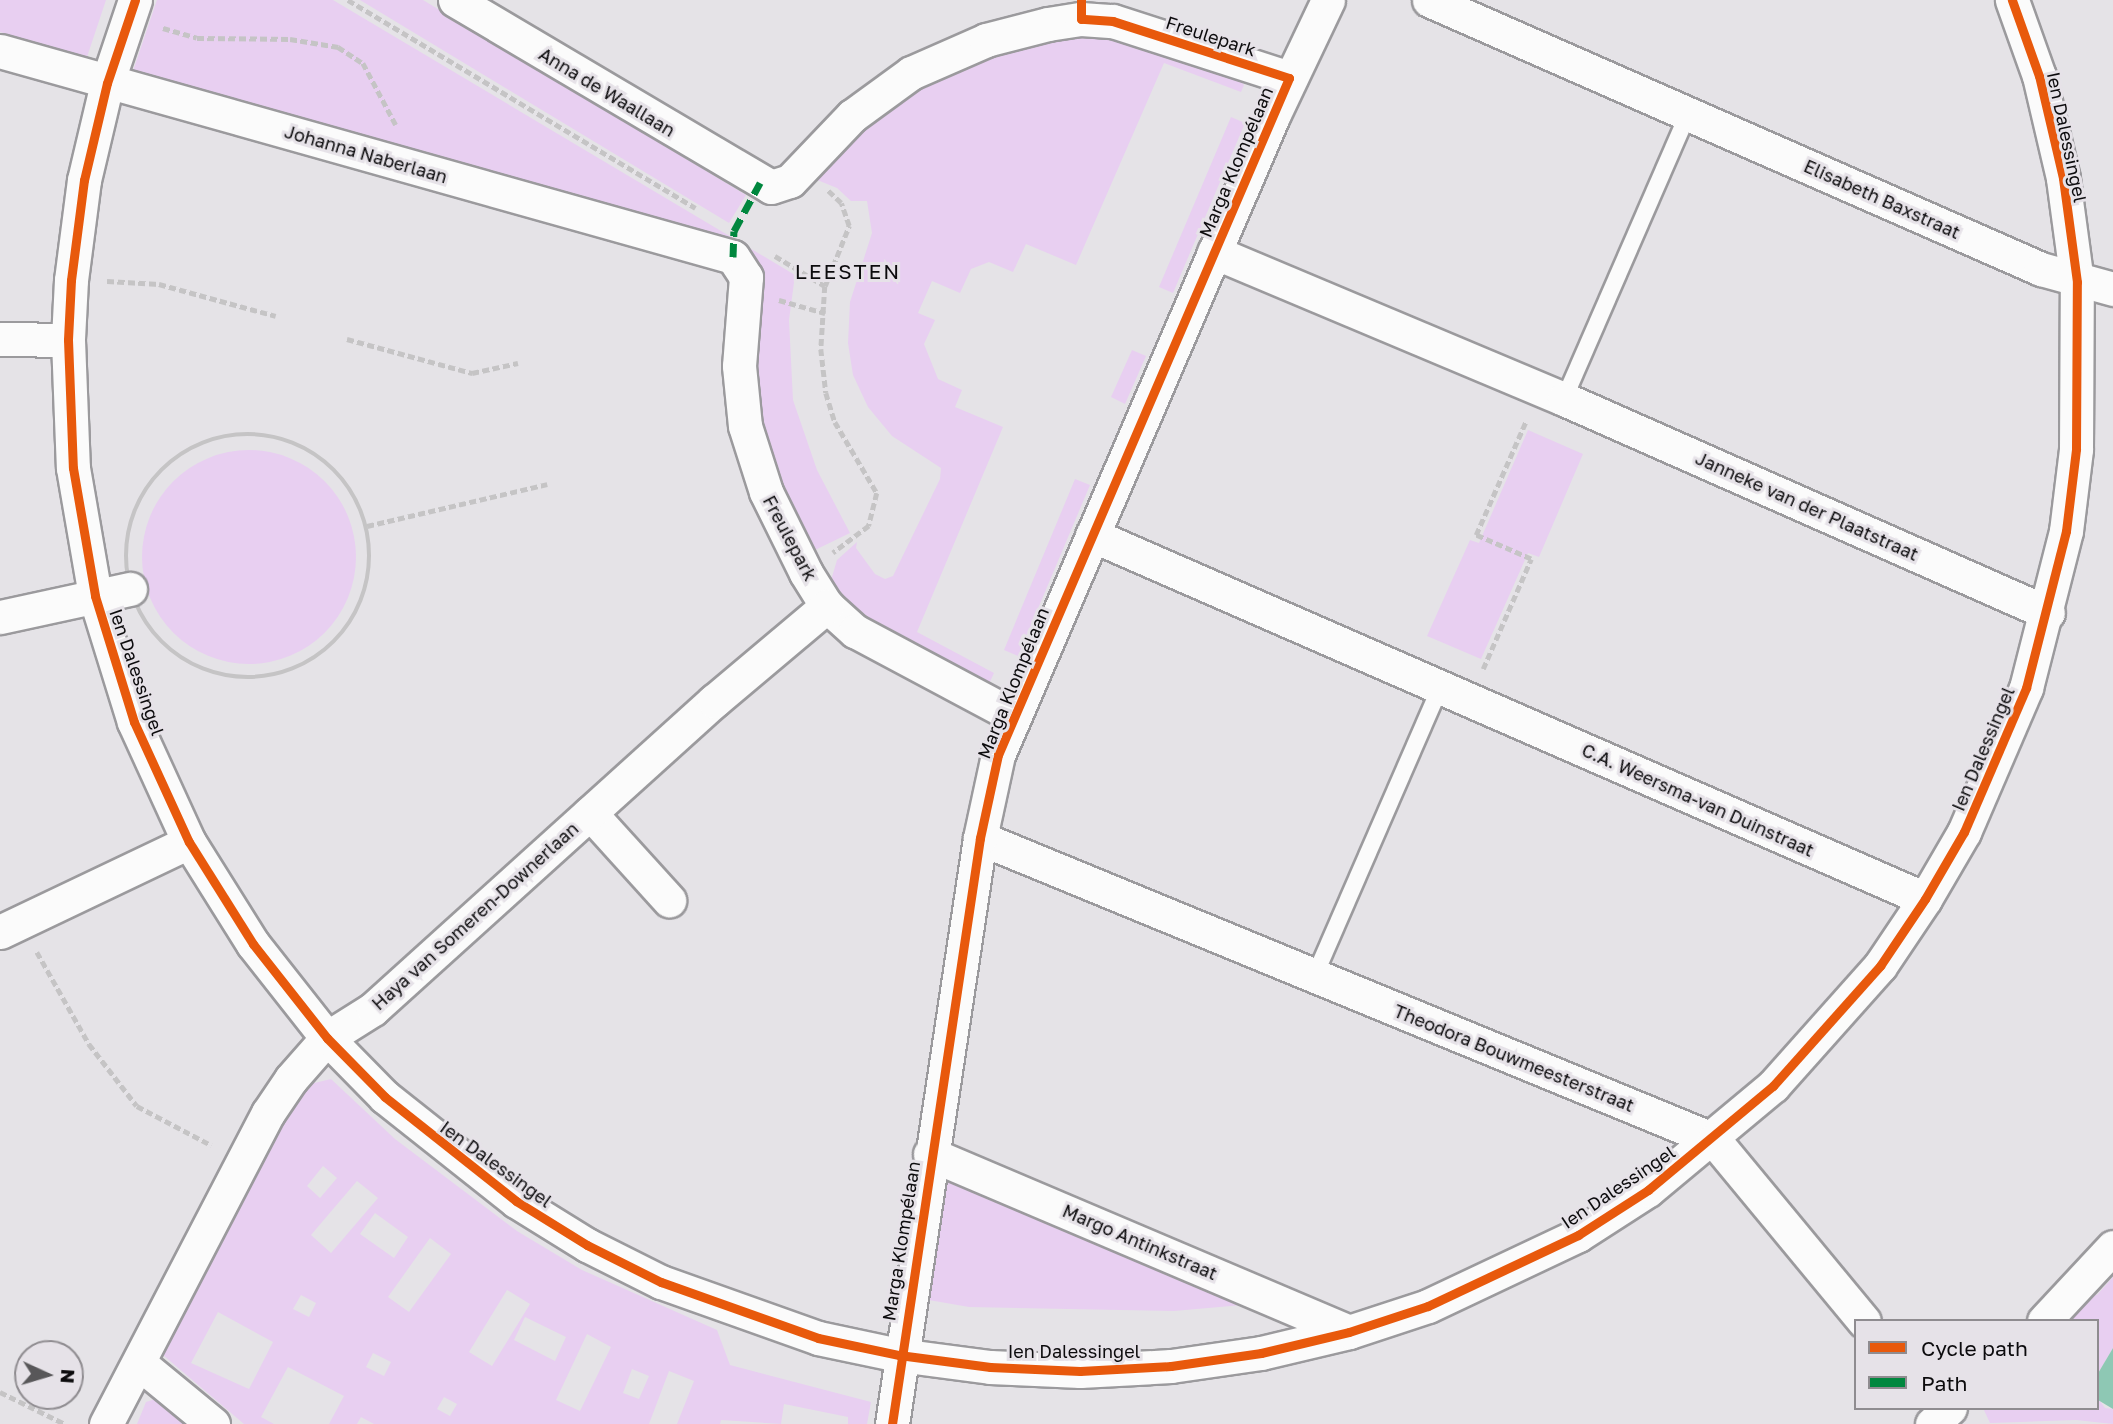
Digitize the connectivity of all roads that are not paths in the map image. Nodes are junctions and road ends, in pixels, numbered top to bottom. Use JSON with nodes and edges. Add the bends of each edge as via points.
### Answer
{"nodes":[{"id":1,"x":455,"y":0,"type":"edge"},
{"id":2,"x":1328,"y":0,"type":"edge"},
{"id":3,"x":1429,"y":0,"type":"edge"},
{"id":4,"x":2012,"y":0,"type":"edge"},
{"id":5,"x":132,"y":7,"type":"edge"},
{"id":6,"x":1081,"y":9,"type":"edge"},
{"id":7,"x":0,"y":51,"type":"edge"},
{"id":8,"x":1289,"y":78,"type":"junction"},
{"id":9,"x":107,"y":83,"type":"junction"},
{"id":10,"x":1688,"y":114,"type":"junction"},
{"id":11,"x":775,"y":182,"type":"joint"},
{"id":12,"x":1214,"y":252,"type":"junction"},
{"id":13,"x":733,"y":257,"type":"joint"},
{"id":14,"x":2077,"y":282,"type":"junction"},
{"id":15,"x":2113,"y":289,"type":"edge"},
{"id":16,"x":0,"y":339,"type":"edge"},
{"id":17,"x":68,"y":340,"type":"junction"},
{"id":18,"x":1552,"y":393,"type":"junction"},
{"id":19,"x":1092,"y":535,"type":"junction"},
{"id":20,"x":130,"y":589,"type":"road end"},
{"id":21,"x":95,"y":596,"type":"junction"},
{"id":22,"x":827,"y":606,"type":"junction"},
{"id":23,"x":2049,"y":613,"type":"junction"},
{"id":24,"x":0,"y":617,"type":"edge"},
{"id":25,"x":1440,"y":687,"type":"junction"},
{"id":26,"x":1014,"y":716,"type":"junction"},
{"id":27,"x":590,"y":813,"type":"junction"},
{"id":28,"x":980,"y":838,"type":"junction"},
{"id":29,"x":189,"y":842,"type":"junction"},
{"id":30,"x":669,"y":900,"type":"dead end"},
{"id":31,"x":1925,"y":900,"type":"junction"},
{"id":32,"x":10,"y":927,"type":"edge"},
{"id":33,"x":1315,"y":975,"type":"junction"},
{"id":34,"x":327,"y":1038,"type":"junction"},
{"id":35,"x":1714,"y":1140,"type":"junction"},
{"id":36,"x":930,"y":1154,"type":"junction"},
{"id":37,"x":2113,"y":1247,"type":"edge"},
{"id":38,"x":1862,"y":1319,"type":"edge"},
{"id":39,"x":2046,"y":1319,"type":"edge"},
{"id":40,"x":1349,"y":1332,"type":"junction"},
{"id":41,"x":900,"y":1355,"type":"junction"},
{"id":42,"x":139,"y":1363,"type":"junction"},
{"id":43,"x":106,"y":1424,"type":"edge"},
{"id":44,"x":213,"y":1424,"type":"edge"},
{"id":45,"x":892,"y":1424,"type":"edge"}],
"edges":[{"from":1,"to":11,"type":"street","name":"Anna de Waallaan"},
{"from":2,"to":8,"type":"street","name":"Marga Klompélaan"},
{"from":3,"to":10,"type":"street","name":"Elisabeth Baxstraat"},
{"from":4,"to":14,"type":"street","name":"Ien Dalessingel","via":[[2039,76],[2063,178]]},
{"from":5,"to":9,"type":"street","name":"Ien Dalessingel"},
{"from":6,"to":8,"type":"street","name":"Freulepark"},
{"from":6,"to":11,"type":"street","name":"Freulepark","via":[[986,40],[912,73],[852,116]]},
{"from":7,"to":9,"type":"street","name":"Johanna Naberlaan"},
{"from":8,"to":12,"type":"street","name":"Marga Klompélaan"},
{"from":9,"to":13,"type":"street","name":"Johanna Naberlaan"},
{"from":9,"to":17,"type":"street","name":"Ien Dalessingel","via":[[84,180]]},
{"from":10,"to":14,"type":"street","name":"Elisabeth Baxstraat"},
{"from":10,"to":18,"type":"lane","via":[[1624,258]]},
{"from":12,"to":18,"type":"street","name":"Janneke van der Plaatstraat"},
{"from":12,"to":19,"type":"street","name":"Marga Klompélaan"},
{"from":13,"to":22,"type":"street","name":"Freulepark","via":[[742,264],[747,291],[740,393],[755,465],[778,520]]},
{"from":14,"to":15,"type":"street","name":"Elisabeth Baxstraat"},
{"from":14,"to":23,"type":"street","name":"Ien Dalessingel","via":[[2077,449]]},
{"from":16,"to":17,"type":"street"},
{"from":17,"to":21,"type":"street","name":"Ien Dalessingel","via":[[73,468]]},
{"from":18,"to":23,"type":"street","name":"Janneke van der Plaatstraat"},
{"from":19,"to":25,"type":"street","name":"C.A. Weersma-van Duinstraat"},
{"from":19,"to":26,"type":"street","name":"Marga Klompélaan"},
{"from":20,"to":21,"type":"street","name":"Ien Dalessingel"},
{"from":21,"to":24,"type":"street"},
{"from":21,"to":29,"type":"street","name":"Ien Dalessingel","via":[[134,722]]},
{"from":22,"to":26,"type":"street","name":"Freulepark","via":[[855,631]]},
{"from":22,"to":27,"type":"street","name":"Haya van Someren-Downerlaan"},
{"from":23,"to":31,"type":"street","name":"Ien Dalessingel","via":[[1998,761]]},
{"from":25,"to":31,"type":"street","name":"C.A. Weersma-van Duinstraat"},
{"from":25,"to":33,"type":"lane"},
{"from":26,"to":28,"type":"street","name":"Marga Klompélaan","via":[[988,791]]},
{"from":27,"to":30,"type":"street"},
{"from":27,"to":34,"type":"street","name":"Haya van Someren-Downerlaan","via":[[373,1009]]},
{"from":28,"to":33,"type":"street","name":"Theodora Bouwmeesterstraat"},
{"from":28,"to":36,"type":"street","name":"Marga Klompélaan"},
{"from":29,"to":32,"type":"street"},
{"from":29,"to":34,"type":"street","name":"Ien Dalessingel","via":[[253,944]]},
{"from":31,"to":35,"type":"street","name":"Ien Dalessingel","via":[[1829,1028]]},
{"from":33,"to":35,"type":"street","name":"Theodora Bouwmeesterstraat"},
{"from":34,"to":41,"type":"street","name":"Ien Dalessingel","via":[[449,1152],[587,1245],[739,1313],[818,1338]]},
{"from":34,"to":42,"type":"street","name":"Haya van Someren-Downerlaan","via":[[291,1079]]},
{"from":35,"to":38,"type":"street"},
{"from":35,"to":40,"type":"street","name":"Ien Dalessingel","via":[[1648,1190],[1566,1241],[1428,1306]]},
{"from":36,"to":40,"type":"street","name":"Margo Antinkstraat"},
{"from":36,"to":41,"type":"street","name":"Marga Klompélaan"},
{"from":37,"to":39,"type":"street"},
{"from":40,"to":41,"type":"street","name":"Ien Dalessingel","via":[[1248,1355],[1171,1366],[1080,1371],[990,1367]]},
{"from":41,"to":45,"type":"street","name":"Marga Klompélaan"},
{"from":42,"to":43,"type":"street","name":"Haya van Someren-Downerlaan"},
{"from":42,"to":44,"type":"street"}]}
